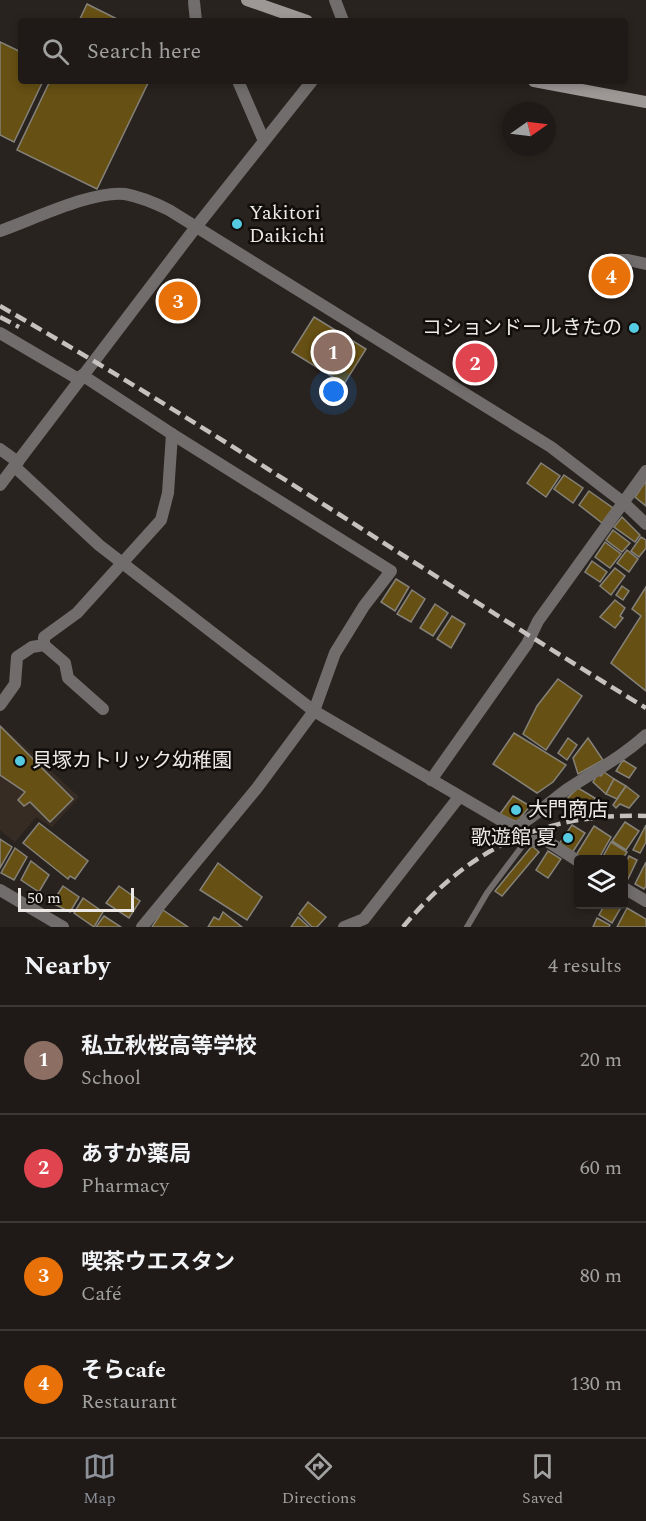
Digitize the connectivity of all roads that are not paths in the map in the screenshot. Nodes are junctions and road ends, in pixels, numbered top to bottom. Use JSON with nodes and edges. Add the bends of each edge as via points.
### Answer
{"nodes":[{"id":1,"x":247,"y":0,"type":"edge"},
{"id":2,"x":335,"y":0,"type":"edge"},
{"id":3,"x":194,"y":2,"type":"dead end"},
{"id":4,"x":196,"y":18,"type":"edge"},
{"id":5,"x":298,"y":18,"type":"edge"},
{"id":6,"x":342,"y":18,"type":"edge"},
{"id":7,"x":239,"y":84,"type":"edge"},
{"id":8,"x":310,"y":84,"type":"edge"},
{"id":9,"x":550,"y":84,"type":"edge"},
{"id":10,"x":646,"y":102,"type":"edge"},
{"id":11,"x":264,"y":141,"type":"junction"},
{"id":12,"x":196,"y":227,"type":"junction"},
{"id":13,"x":0,"y":231,"type":"edge"},
{"id":14,"x":608,"y":260,"type":"dead end"},
{"id":15,"x":646,"y":264,"type":"edge"},
{"id":16,"x":0,"y":333,"type":"edge"},
{"id":17,"x":81,"y":377,"type":"junction"},
{"id":18,"x":172,"y":434,"type":"junction"},
{"id":19,"x":0,"y":449,"type":"edge"},
{"id":20,"x":16,"y":464,"type":"junction"},
{"id":21,"x":646,"y":471,"type":"edge"},
{"id":22,"x":0,"y":485,"type":"edge"},
{"id":23,"x":624,"y":503,"type":"junction"},
{"id":24,"x":646,"y":524,"type":"edge"},
{"id":25,"x":123,"y":563,"type":"junction"},
{"id":26,"x":44,"y":645,"type":"junction"},
{"id":27,"x":0,"y":705,"type":"edge"},
{"id":28,"x":103,"y":709,"type":"dead end"},
{"id":29,"x":314,"y":711,"type":"junction"},
{"id":30,"x":645,"y":735,"type":"edge"},
{"id":31,"x":431,"y":780,"type":"junction"},
{"id":32,"x":459,"y":797,"type":"junction"},
{"id":33,"x":514,"y":828,"type":"junction"},
{"id":34,"x":526,"y":841,"type":"junction"},
{"id":35,"x":574,"y":858,"type":"edge"},
{"id":36,"x":0,"y":890,"type":"edge"},
{"id":37,"x":628,"y":890,"type":"edge"},
{"id":38,"x":646,"y":901,"type":"edge"},
{"id":39,"x":63,"y":927,"type":"edge"},
{"id":40,"x":142,"y":927,"type":"edge"},
{"id":41,"x":344,"y":927,"type":"edge"},
{"id":42,"x":467,"y":927,"type":"edge"}],
"edges":[{"from":1,"to":5,"type":"main road"},
{"from":2,"to":6,"type":"street"},
{"from":3,"to":4,"type":"street"},
{"from":7,"to":11,"type":"street"},
{"from":8,"to":11,"type":"street"},
{"from":9,"to":10,"type":"main road"},
{"from":11,"to":12,"type":"street"},
{"from":12,"to":13,"type":"street","via":[[147,199],[123,194],[96,196]]},
{"from":12,"to":17,"type":"street"},
{"from":12,"to":23,"type":"street","via":[[501,414]]},
{"from":14,"to":15,"type":"street"},
{"from":16,"to":17,"type":"street"},
{"from":17,"to":18,"type":"street"},
{"from":17,"to":20,"type":"street"},
{"from":18,"to":25,"type":"street","via":[[168,493],[161,520]]},
{"from":18,"to":29,"type":"street","via":[[391,571],[335,653]]},
{"from":19,"to":20,"type":"street"},
{"from":20,"to":22,"type":"street"},
{"from":20,"to":25,"type":"street"},
{"from":21,"to":23,"type":"street"},
{"from":23,"to":24,"type":"street"},
{"from":23,"to":31,"type":"street","via":[[538,621],[527,644]]},
{"from":25,"to":26,"type":"street","via":[[77,614],[45,637]]},
{"from":25,"to":29,"type":"street"},
{"from":26,"to":27,"type":"street","via":[[32,647],[17,657],[15,684]]},
{"from":26,"to":28,"type":"street","via":[[64,663],[68,678]]},
{"from":29,"to":31,"type":"street"},
{"from":29,"to":40,"type":"street"},
{"from":30,"to":33,"type":"street"},
{"from":31,"to":32,"type":"street"},
{"from":32,"to":33,"type":"street"},
{"from":32,"to":41,"type":"street","via":[[364,920]]},
{"from":33,"to":34,"type":"street"},
{"from":34,"to":35,"type":"street","via":[[547,841]]},
{"from":34,"to":42,"type":"lane"},
{"from":36,"to":39,"type":"street"},
{"from":37,"to":38,"type":"street"}]}
